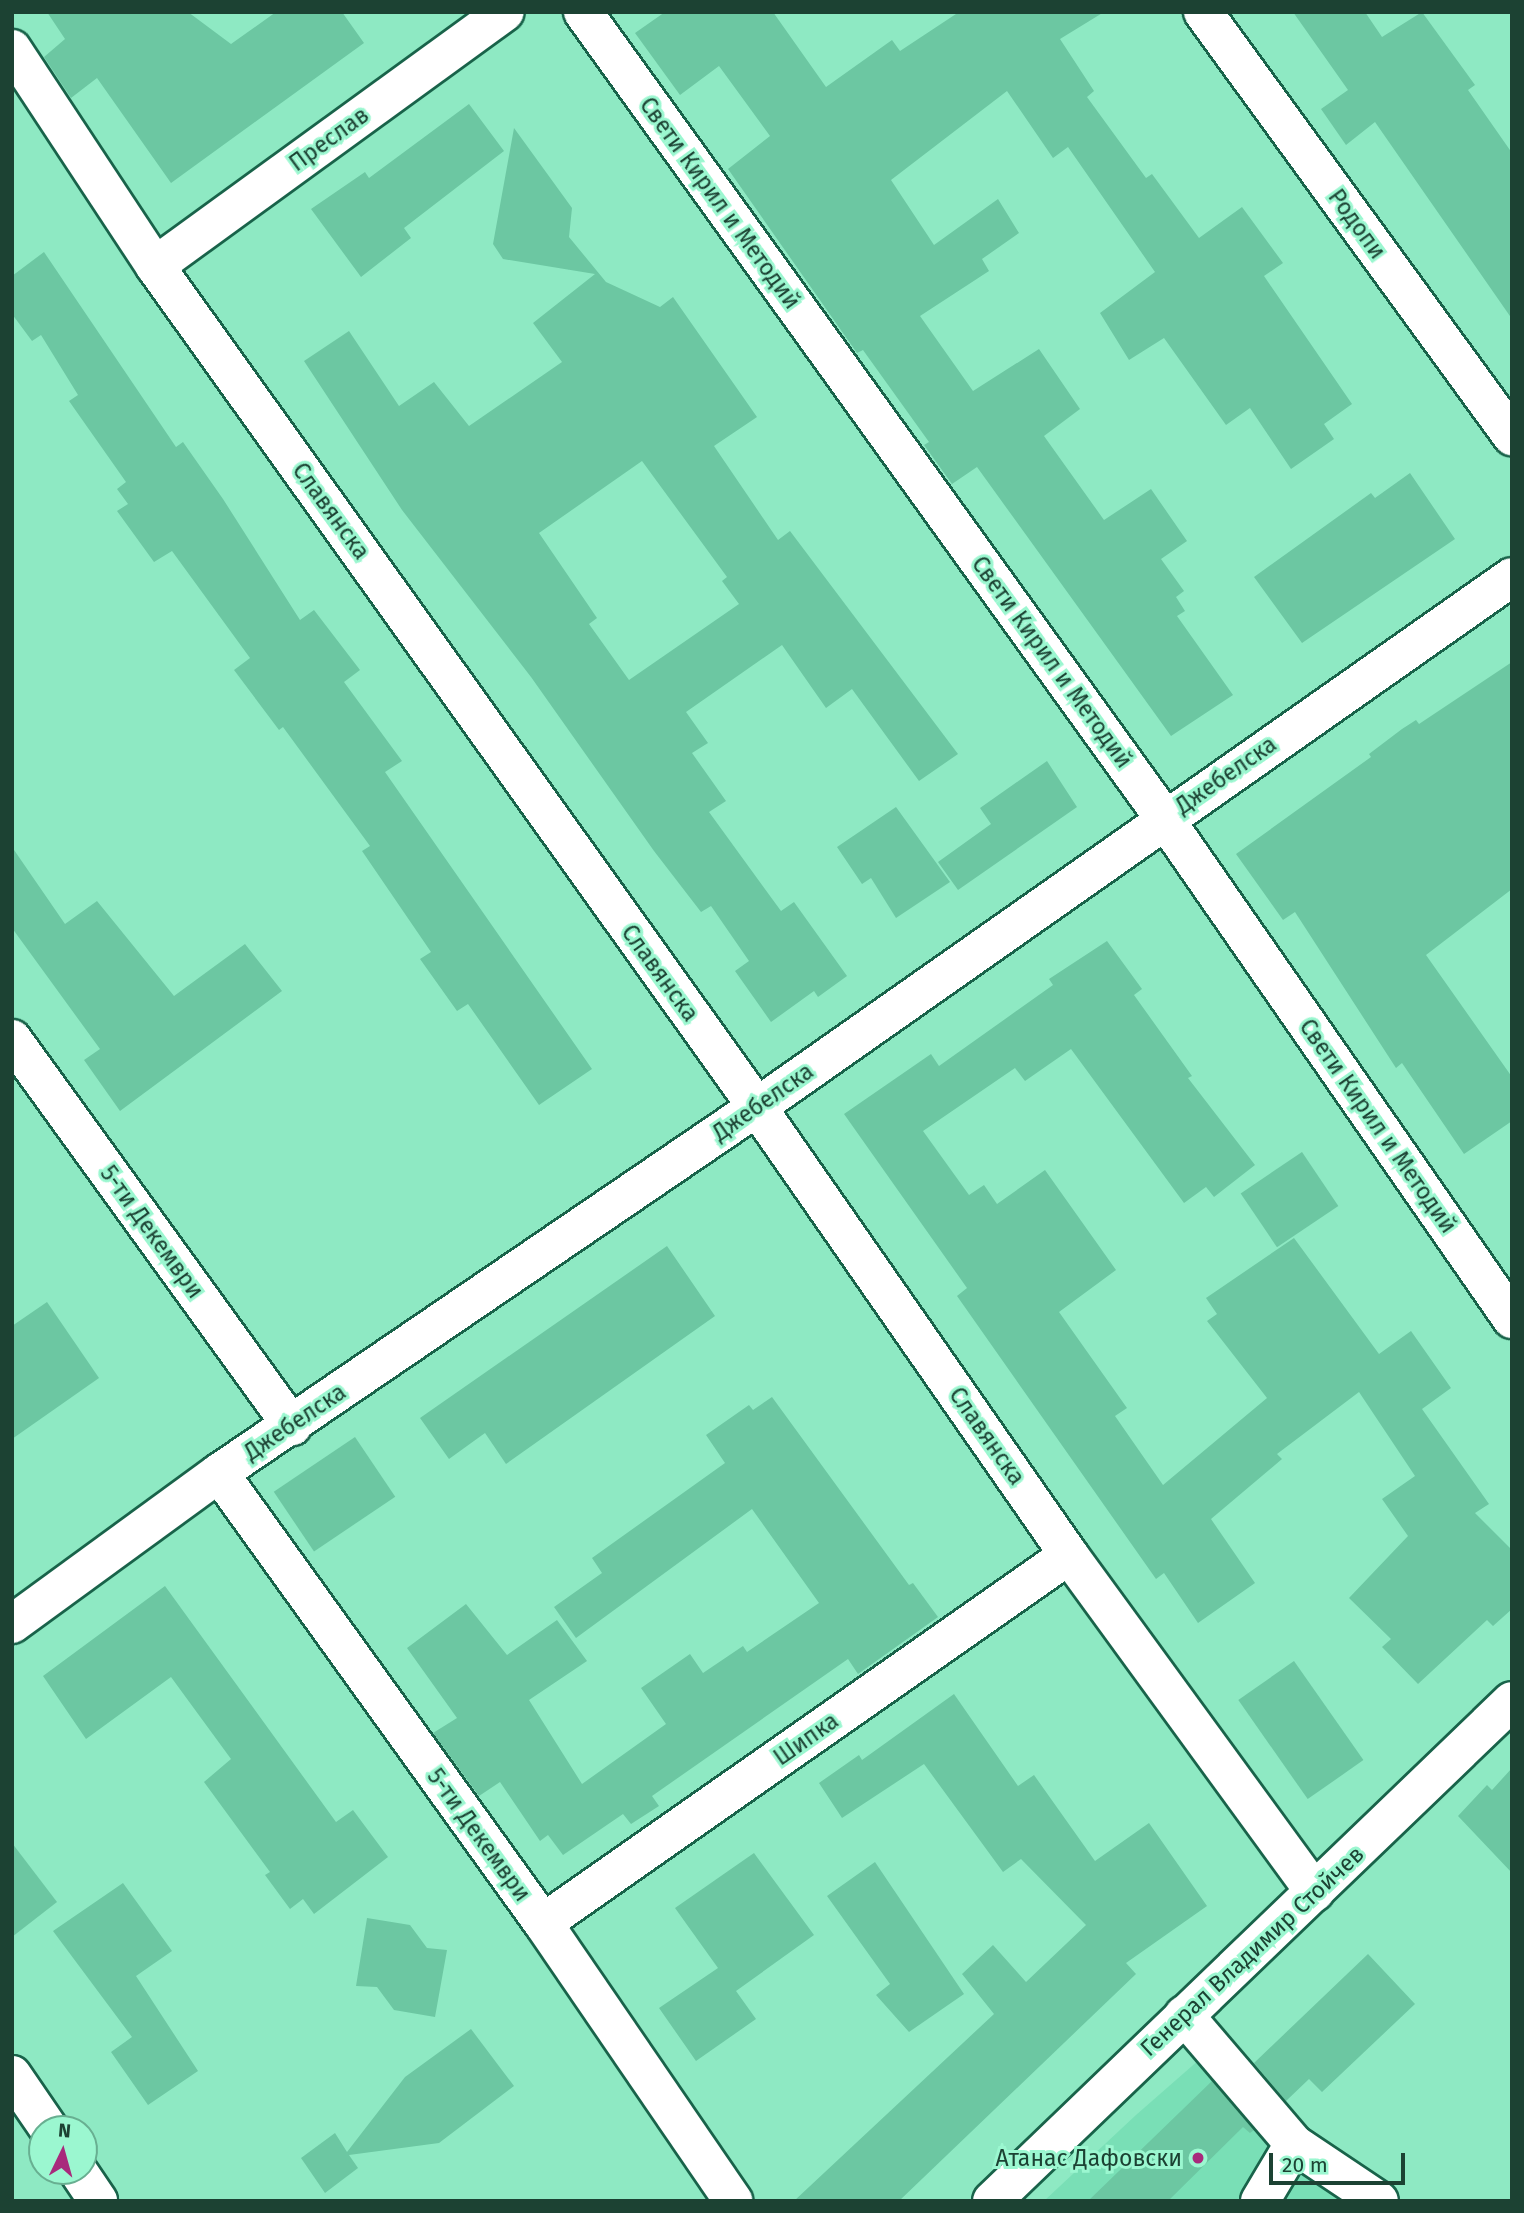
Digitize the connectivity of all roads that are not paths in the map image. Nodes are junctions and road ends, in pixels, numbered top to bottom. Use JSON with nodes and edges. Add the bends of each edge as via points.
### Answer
{"nodes":[{"id":1,"x":503,"y":12,"type":"edge"},
{"id":2,"x":583,"y":12,"type":"edge"},
{"id":3,"x":1203,"y":12,"type":"edge"},
{"id":4,"x":12,"y":48,"type":"edge"},
{"id":5,"x":155,"y":266,"type":"junction"},
{"id":6,"x":1512,"y":436,"type":"edge"},
{"id":7,"x":1512,"y":577,"type":"edge"},
{"id":8,"x":1164,"y":818,"type":"junction"},
{"id":9,"x":12,"y":1039,"type":"edge"},
{"id":10,"x":757,"y":1107,"type":"junction"},
{"id":11,"x":1512,"y":1319,"type":"edge"},
{"id":12,"x":292,"y":1426,"type":"junction"},
{"id":13,"x":219,"y":1473,"type":"junction"},
{"id":14,"x":1069,"y":1555,"type":"junction"},
{"id":15,"x":12,"y":1624,"type":"edge"},
{"id":16,"x":1512,"y":1701,"type":"edge"},
{"id":17,"x":1315,"y":1892,"type":"junction"},
{"id":18,"x":543,"y":1923,"type":"junction"},
{"id":19,"x":1184,"y":2015,"type":"junction"},
{"id":20,"x":12,"y":2075,"type":"edge"},
{"id":21,"x":39,"y":2115,"type":"edge"},
{"id":22,"x":1294,"y":2144,"type":"junction"},
{"id":23,"x":87,"y":2185,"type":"edge"},
{"id":24,"x":98,"y":2201,"type":"edge"},
{"id":25,"x":733,"y":2201,"type":"edge"},
{"id":26,"x":992,"y":2201,"type":"edge"},
{"id":27,"x":1261,"y":2201,"type":"edge"},
{"id":28,"x":1379,"y":2201,"type":"edge"}],
"edges":[{"from":1,"to":5,"type":"street","name":"Преслав"},
{"from":2,"to":8,"type":"street","name":"Свети Кирил и Методий"},
{"from":3,"to":6,"type":"street","name":"Родопи"},
{"from":4,"to":5,"type":"street","name":"Славянска"},
{"from":5,"to":10,"type":"street","name":"Славянска"},
{"from":7,"to":8,"type":"street","name":"Джебелска"},
{"from":8,"to":10,"type":"street","name":"Джебелска"},
{"from":8,"to":11,"type":"street","name":"Свети Кирил и Методий"},
{"from":9,"to":12,"type":"street","name":"5-ти Декември"},
{"from":10,"to":12,"type":"street","name":"Джебелска"},
{"from":10,"to":14,"type":"street","name":"Славянска"},
{"from":12,"to":13,"type":"street","name":"Джебелска"},
{"from":13,"to":15,"type":"street","name":"Джебелска"},
{"from":13,"to":18,"type":"street","name":"5-ти Декември"},
{"from":14,"to":17,"type":"street","name":"Славянска"},
{"from":14,"to":18,"type":"street","name":"Шипка"},
{"from":16,"to":17,"type":"street","name":"Генерал Владимир Стойчев"},
{"from":17,"to":19,"type":"street","name":"Генерал Владимир Стойчев"},
{"from":18,"to":25,"type":"street","name":"5-ти Декември"},
{"from":19,"to":22,"type":"street"},
{"from":19,"to":26,"type":"street","name":"Генерал Владимир Стойчев"},
{"from":20,"to":21,"type":"street"},
{"from":22,"to":27,"type":"street"},
{"from":22,"to":28,"type":"street"},
{"from":23,"to":24,"type":"street"}]}
